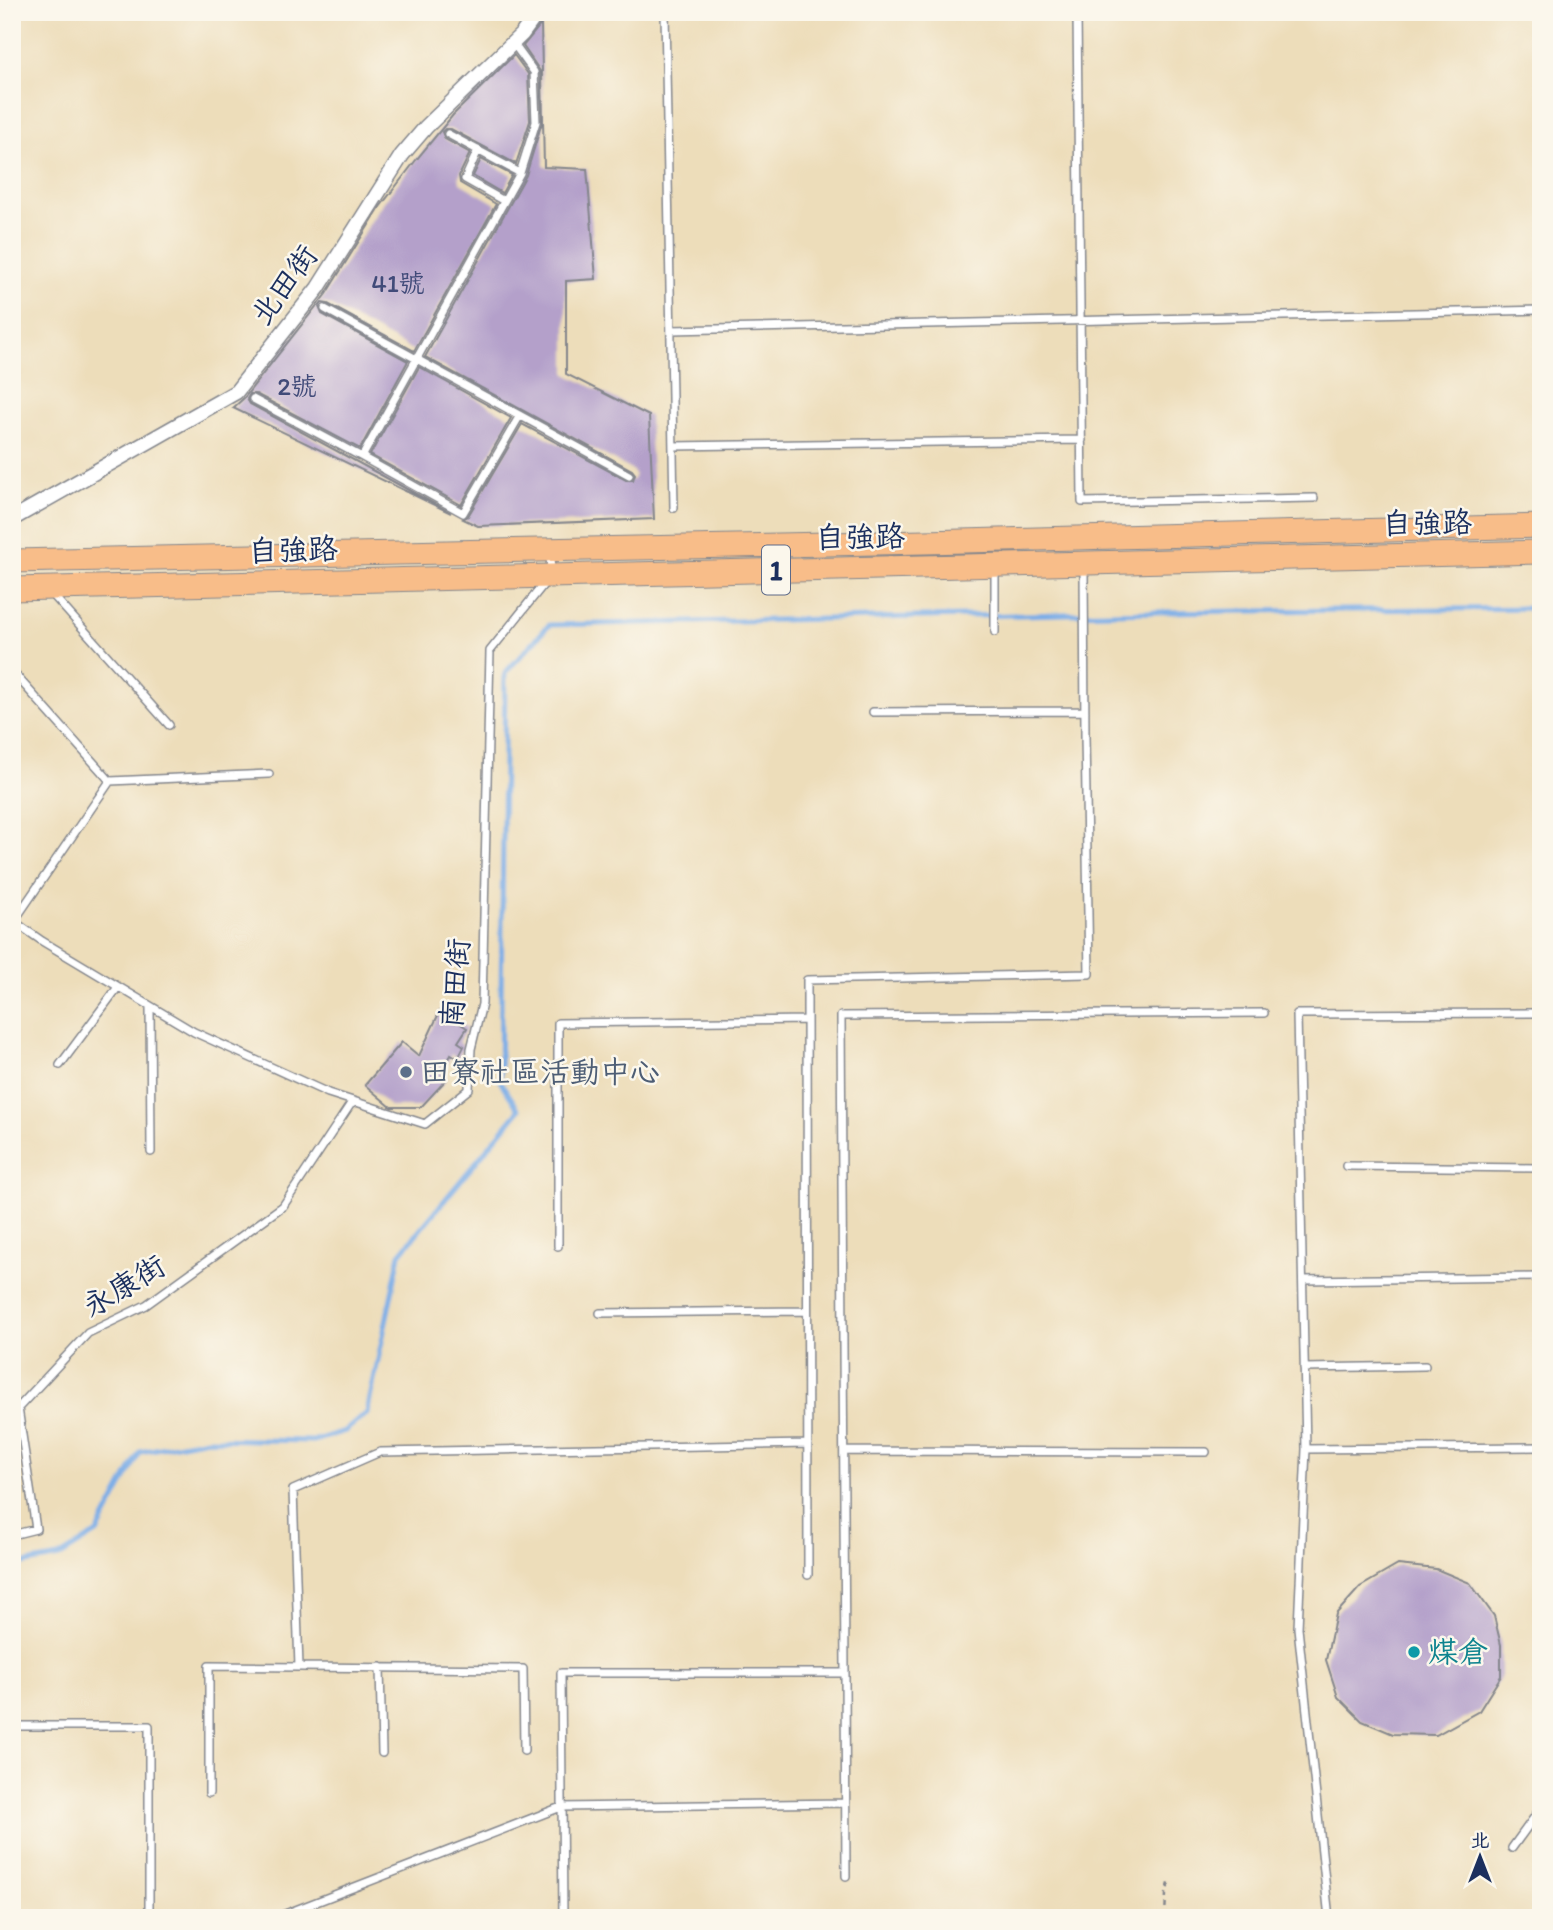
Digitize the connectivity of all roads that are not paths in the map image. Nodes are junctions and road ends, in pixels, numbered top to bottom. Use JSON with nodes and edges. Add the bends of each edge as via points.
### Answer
{"nodes":[{"id":1,"x":538,"y":12,"type":"edge"},
{"id":2,"x":665,"y":12,"type":"edge"},
{"id":3,"x":1077,"y":12,"type":"edge"},
{"id":4,"x":513,"y":43,"type":"junction"},
{"id":5,"x":448,"y":134,"type":"dead end"},
{"id":6,"x":478,"y":149,"type":"junction"},
{"id":7,"x":520,"y":173,"type":"junction"},
{"id":8,"x":504,"y":201,"type":"junction"},
{"id":9,"x":325,"y":309,"type":"dead end"},
{"id":10,"x":1541,"y":310,"type":"edge"},
{"id":11,"x":1081,"y":321,"type":"junction"},
{"id":12,"x":671,"y":330,"type":"junction"},
{"id":13,"x":417,"y":359,"type":"junction"},
{"id":14,"x":253,"y":399,"type":"dead end"},
{"id":15,"x":519,"y":417,"type":"junction"},
{"id":16,"x":1082,"y":440,"type":"junction"},
{"id":17,"x":673,"y":446,"type":"junction"},
{"id":18,"x":362,"y":457,"type":"junction"},
{"id":19,"x":629,"y":475,"type":"dead end"},
{"id":20,"x":1314,"y":498,"type":"dead end"},
{"id":21,"x":674,"y":508,"type":"dead end"},
{"id":22,"x":12,"y":519,"type":"edge"},
{"id":23,"x":1541,"y":526,"type":"edge"},
{"id":24,"x":1082,"y":538,"type":"junction"},
{"id":25,"x":993,"y":540,"type":"junction"},
{"id":26,"x":550,"y":550,"type":"junction"},
{"id":27,"x":1541,"y":552,"type":"edge"},
{"id":28,"x":18,"y":558,"type":"edge"},
{"id":29,"x":1084,"y":562,"type":"junction"},
{"id":30,"x":995,"y":565,"type":"junction"},
{"id":31,"x":551,"y":575,"type":"junction"},
{"id":32,"x":12,"y":589,"type":"edge"},
{"id":33,"x":47,"y":589,"type":"junction"},
{"id":34,"x":995,"y":632,"type":"dead end"},
{"id":35,"x":12,"y":671,"type":"edge"},
{"id":36,"x":1085,"y":711,"type":"junction"},
{"id":37,"x":873,"y":712,"type":"dead end"},
{"id":38,"x":169,"y":726,"type":"dead end"},
{"id":39,"x":269,"y":775,"type":"dead end"},
{"id":40,"x":110,"y":781,"type":"junction"},
{"id":41,"x":13,"y":920,"type":"edge"},
{"id":42,"x":118,"y":987,"type":"junction"},
{"id":43,"x":150,"y":1006,"type":"junction"},
{"id":44,"x":1264,"y":1013,"type":"dead end"},
{"id":45,"x":1541,"y":1013,"type":"edge"},
{"id":46,"x":807,"y":1020,"type":"junction"},
{"id":47,"x":60,"y":1065,"type":"dead end"},
{"id":48,"x":355,"y":1101,"type":"junction"},
{"id":49,"x":151,"y":1152,"type":"dead end"},
{"id":50,"x":1346,"y":1166,"type":"dead end"},
{"id":51,"x":1541,"y":1168,"type":"edge"},
{"id":52,"x":558,"y":1246,"type":"dead end"},
{"id":53,"x":1541,"y":1277,"type":"edge"},
{"id":54,"x":1303,"y":1280,"type":"junction"},
{"id":55,"x":807,"y":1311,"type":"junction"},
{"id":56,"x":600,"y":1314,"type":"dead end"},
{"id":57,"x":1425,"y":1366,"type":"dead end"},
{"id":58,"x":1304,"y":1367,"type":"junction"},
{"id":59,"x":808,"y":1444,"type":"junction"},
{"id":60,"x":1541,"y":1447,"type":"edge"},
{"id":61,"x":1306,"y":1449,"type":"junction"},
{"id":62,"x":844,"y":1451,"type":"junction"},
{"id":63,"x":1206,"y":1452,"type":"dead end"},
{"id":64,"x":12,"y":1535,"type":"edge"},
{"id":65,"x":808,"y":1575,"type":"dead end"},
{"id":66,"x":299,"y":1667,"type":"junction"},
{"id":67,"x":380,"y":1667,"type":"junction"},
{"id":68,"x":845,"y":1673,"type":"junction"},
{"id":69,"x":12,"y":1726,"type":"edge"},
{"id":70,"x":524,"y":1751,"type":"dead end"},
{"id":71,"x":382,"y":1753,"type":"dead end"},
{"id":72,"x":209,"y":1793,"type":"dead end"},
{"id":73,"x":844,"y":1803,"type":"junction"},
{"id":74,"x":561,"y":1807,"type":"junction"},
{"id":75,"x":1541,"y":1808,"type":"edge"},
{"id":76,"x":1512,"y":1848,"type":"dead end"},
{"id":77,"x":846,"y":1876,"type":"dead end"},
{"id":78,"x":149,"y":1918,"type":"edge"},
{"id":79,"x":275,"y":1918,"type":"edge"},
{"id":80,"x":563,"y":1918,"type":"edge"},
{"id":81,"x":1329,"y":1918,"type":"edge"}],
"edges":[{"from":1,"to":4,"type":"street","name":"北田街"},
{"from":2,"to":12,"type":"lane"},
{"from":3,"to":11,"type":"lane"},
{"from":4,"to":7,"type":"lane","via":[[534,72],[536,122]]},
{"from":4,"to":22,"type":"street","name":"北田街","via":[[402,155],[318,288],[236,392]]},
{"from":5,"to":6,"type":"lane"},
{"from":6,"to":7,"type":"lane"},
{"from":6,"to":8,"type":"lane","via":[[465,179]]},
{"from":7,"to":8,"type":"lane"},
{"from":8,"to":13,"type":"lane"},
{"from":9,"to":13,"type":"lane"},
{"from":10,"to":11,"type":"lane"},
{"from":11,"to":12,"type":"lane"},
{"from":11,"to":16,"type":"lane"},
{"from":12,"to":17,"type":"lane"},
{"from":13,"to":15,"type":"lane"},
{"from":13,"to":18,"type":"lane"},
{"from":14,"to":18,"type":"lane"},
{"from":15,"to":18,"type":"lane","via":[[463,513]]},
{"from":15,"to":19,"type":"lane"},
{"from":16,"to":17,"type":"lane"},
{"from":16,"to":20,"type":"lane","via":[[1082,502]]},
{"from":17,"to":21,"type":"lane"},
{"from":23,"to":24,"type":"main road","name":"自強路","number":"1"},
{"from":24,"to":25,"type":"main road","name":"自強路","number":"1"},
{"from":24,"to":29,"type":"lane"},
{"from":25,"to":26,"type":"main road","name":"自強路","number":"1"},
{"from":25,"to":30,"type":"lane"},
{"from":26,"to":28,"type":"main road","name":"自強路","number":"1"},
{"from":26,"to":31,"type":"lane"},
{"from":27,"to":29,"type":"main road","name":"自強路","number":"1"},
{"from":29,"to":30,"type":"main road","name":"自強路","number":"1"},
{"from":29,"to":36,"type":"lane"},
{"from":30,"to":31,"type":"main road","name":"自強路","number":"1"},
{"from":30,"to":34,"type":"lane"},
{"from":31,"to":33,"type":"main road","name":"自強路","number":"1"},
{"from":31,"to":48,"type":"lane","name":"南田街","via":[[490,651],[482,1003],[471,1049],[469,1089],[425,1125]]},
{"from":32,"to":33,"type":"main road","name":"自強路","number":"1"},
{"from":33,"to":38,"type":"lane"},
{"from":35,"to":40,"type":"lane"},
{"from":36,"to":37,"type":"lane"},
{"from":36,"to":46,"type":"lane","via":[[1089,974],[807,980]]},
{"from":39,"to":40,"type":"lane"},
{"from":40,"to":41,"type":"lane"},
{"from":41,"to":42,"type":"lane","name":"南田街"},
{"from":42,"to":43,"type":"lane","name":"南田街"},
{"from":42,"to":47,"type":"lane"},
{"from":43,"to":48,"type":"lane","name":"南田街","via":[[194,1032]]},
{"from":43,"to":49,"type":"lane"},
{"from":44,"to":62,"type":"lane","via":[[841,1016]]},
{"from":45,"to":54,"type":"lane","via":[[1297,1014]]},
{"from":46,"to":52,"type":"lane","via":[[558,1023]]},
{"from":46,"to":55,"type":"lane"},
{"from":48,"to":64,"type":"lane","name":"永康街","via":[[283,1206],[146,1305],[88,1333],[18,1408],[36,1529]]},
{"from":50,"to":51,"type":"lane"},
{"from":53,"to":54,"type":"lane"},
{"from":54,"to":58,"type":"lane"},
{"from":55,"to":56,"type":"lane"},
{"from":55,"to":59,"type":"lane"},
{"from":57,"to":58,"type":"lane"},
{"from":58,"to":61,"type":"lane"},
{"from":59,"to":65,"type":"lane"},
{"from":59,"to":66,"type":"lane","via":[[380,1451],[293,1490]]},
{"from":60,"to":61,"type":"lane"},
{"from":61,"to":81,"type":"lane","via":[[1298,1628]]},
{"from":62,"to":63,"type":"lane"},
{"from":62,"to":68,"type":"lane"},
{"from":66,"to":67,"type":"lane"},
{"from":66,"to":72,"type":"lane","via":[[209,1666]]},
{"from":67,"to":70,"type":"lane","via":[[523,1669]]},
{"from":67,"to":71,"type":"lane"},
{"from":68,"to":73,"type":"lane"},
{"from":68,"to":74,"type":"lane","via":[[561,1673]]},
{"from":69,"to":78,"type":"lane","via":[[149,1726]]},
{"from":73,"to":74,"type":"lane"},
{"from":73,"to":77,"type":"lane"},
{"from":74,"to":79,"type":"lane"},
{"from":74,"to":80,"type":"lane"},
{"from":75,"to":76,"type":"lane"}]}
